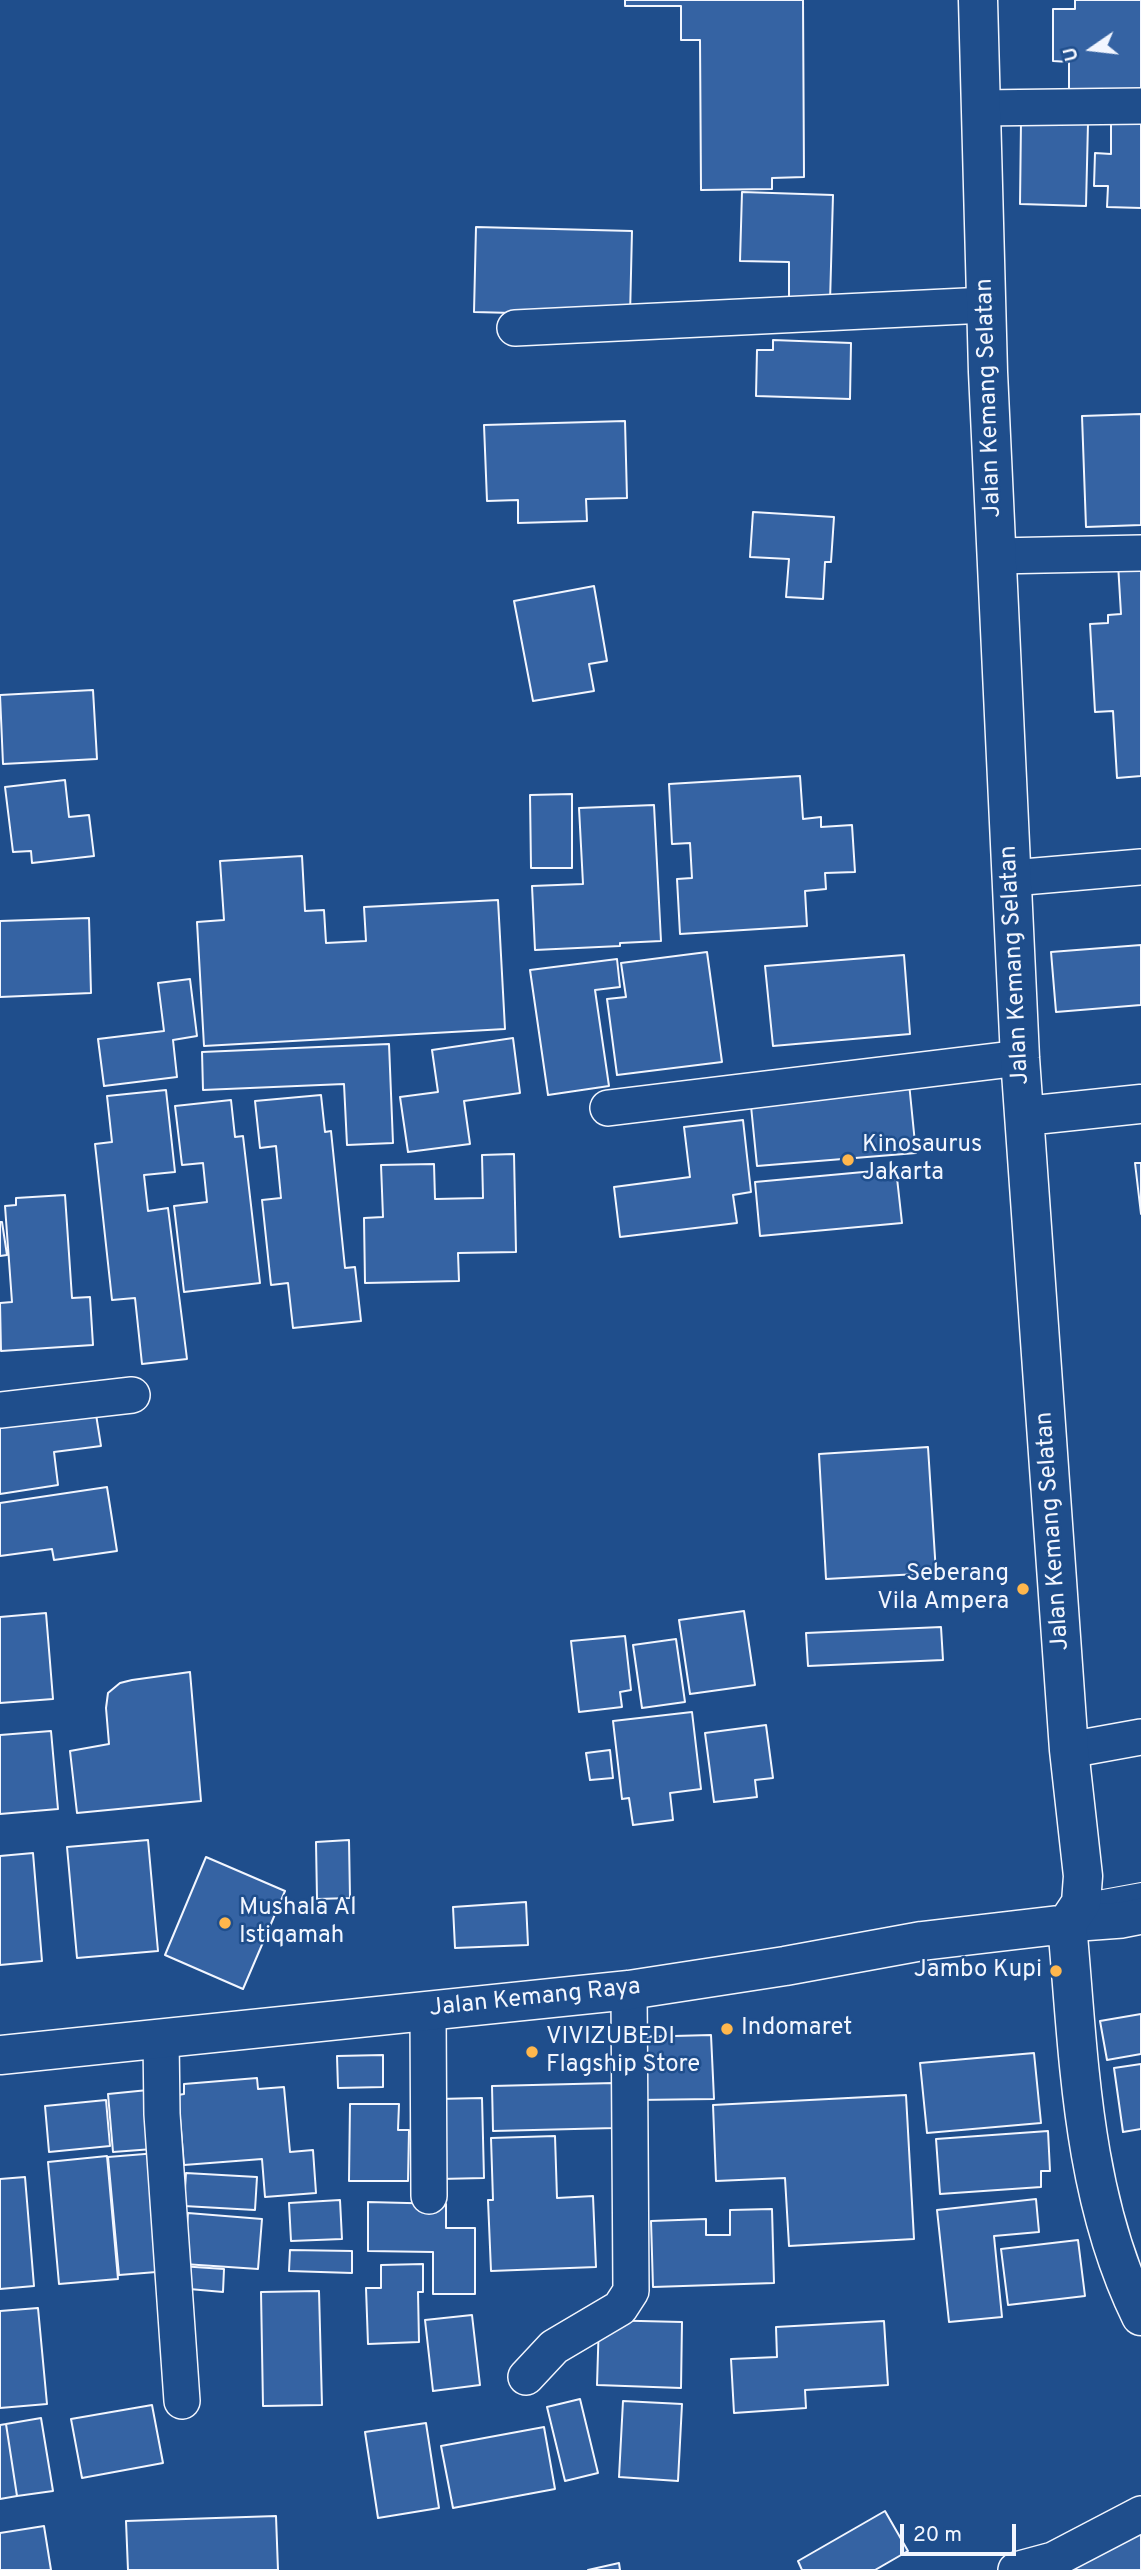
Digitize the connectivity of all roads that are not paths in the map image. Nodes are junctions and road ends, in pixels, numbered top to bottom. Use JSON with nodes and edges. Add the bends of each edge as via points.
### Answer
{"nodes":[{"id":1,"x":978,"y":0,"type":"edge"},
{"id":2,"x":1141,"y":106,"type":"edge"},
{"id":3,"x":980,"y":108,"type":"junction"},
{"id":4,"x":986,"y":305,"type":"junction"},
{"id":5,"x":515,"y":328,"type":"dead end"},
{"id":6,"x":1141,"y":553,"type":"edge"},
{"id":7,"x":996,"y":556,"type":"junction"},
{"id":8,"x":1141,"y":867,"type":"edge"},
{"id":9,"x":1012,"y":878,"type":"junction"},
{"id":10,"x":1020,"y":1058,"type":"junction"},
{"id":11,"x":1141,"y":1104,"type":"edge"},
{"id":12,"x":608,"y":1108,"type":"dead end"},
{"id":13,"x":1025,"y":1116,"type":"junction"},
{"id":14,"x":132,"y":1395,"type":"dead end"},
{"id":15,"x":0,"y":1410,"type":"edge"},
{"id":16,"x":1141,"y":1737,"type":"edge"},
{"id":17,"x":1069,"y":1750,"type":"junction"},
{"id":18,"x":1141,"y":1892,"type":"edge"},
{"id":19,"x":1074,"y":1913,"type":"junction"},
{"id":20,"x":1141,"y":1916,"type":"edge"},
{"id":21,"x":629,"y":1990,"type":"junction"},
{"id":22,"x":428,"y":2011,"type":"junction"},
{"id":23,"x":161,"y":2039,"type":"junction"},
{"id":24,"x":0,"y":2055,"type":"edge"},
{"id":25,"x":429,"y":2196,"type":"dead end"},
{"id":26,"x":1141,"y":2316,"type":"edge"},
{"id":27,"x":526,"y":2377,"type":"dead end"},
{"id":28,"x":182,"y":2401,"type":"dead end"},
{"id":29,"x":1141,"y":2514,"type":"edge"},
{"id":30,"x":1016,"y":2570,"type":"edge"}],
"edges":[{"from":1,"to":3,"type":"street","name":"Jalan Kemang Selatan"},
{"from":2,"to":3,"type":"street"},
{"from":3,"to":4,"type":"street","name":"Jalan Kemang Selatan"},
{"from":4,"to":5,"type":"street"},
{"from":4,"to":7,"type":"street","name":"Jalan Kemang Selatan"},
{"from":6,"to":7,"type":"street"},
{"from":7,"to":9,"type":"street","name":"Jalan Kemang Selatan"},
{"from":8,"to":9,"type":"street"},
{"from":9,"to":10,"type":"street","name":"Jalan Kemang Selatan"},
{"from":10,"to":12,"type":"street"},
{"from":10,"to":13,"type":"street","name":"Jalan Kemang Selatan"},
{"from":11,"to":13,"type":"street"},
{"from":13,"to":17,"type":"street","name":"Jalan Kemang Selatan"},
{"from":14,"to":15,"type":"street"},
{"from":16,"to":17,"type":"street"},
{"from":17,"to":19,"type":"street","name":"Jalan Kemang Selatan","via":[[1083,1876]]},
{"from":18,"to":19,"type":"lane"},
{"from":19,"to":20,"type":"street","via":[[1122,1920]]},
{"from":19,"to":21,"type":"street","name":"Jalan Kemang Raya"},
{"from":19,"to":26,"type":"street","name":"Jalan Kemang Selatan","via":[[1092,2166],[1113,2250]]},
{"from":21,"to":22,"type":"street","name":"Jalan Kemang Raya"},
{"from":21,"to":27,"type":"street","via":[[631,2291],[620,2308],[554,2347]]},
{"from":22,"to":23,"type":"street","name":"Jalan Kemang Raya"},
{"from":22,"to":25,"type":"street"},
{"from":23,"to":24,"type":"street","name":"Jalan Kemang Raya"},
{"from":23,"to":28,"type":"street"},
{"from":29,"to":30,"type":"street","via":[[1053,2560]]}]}
